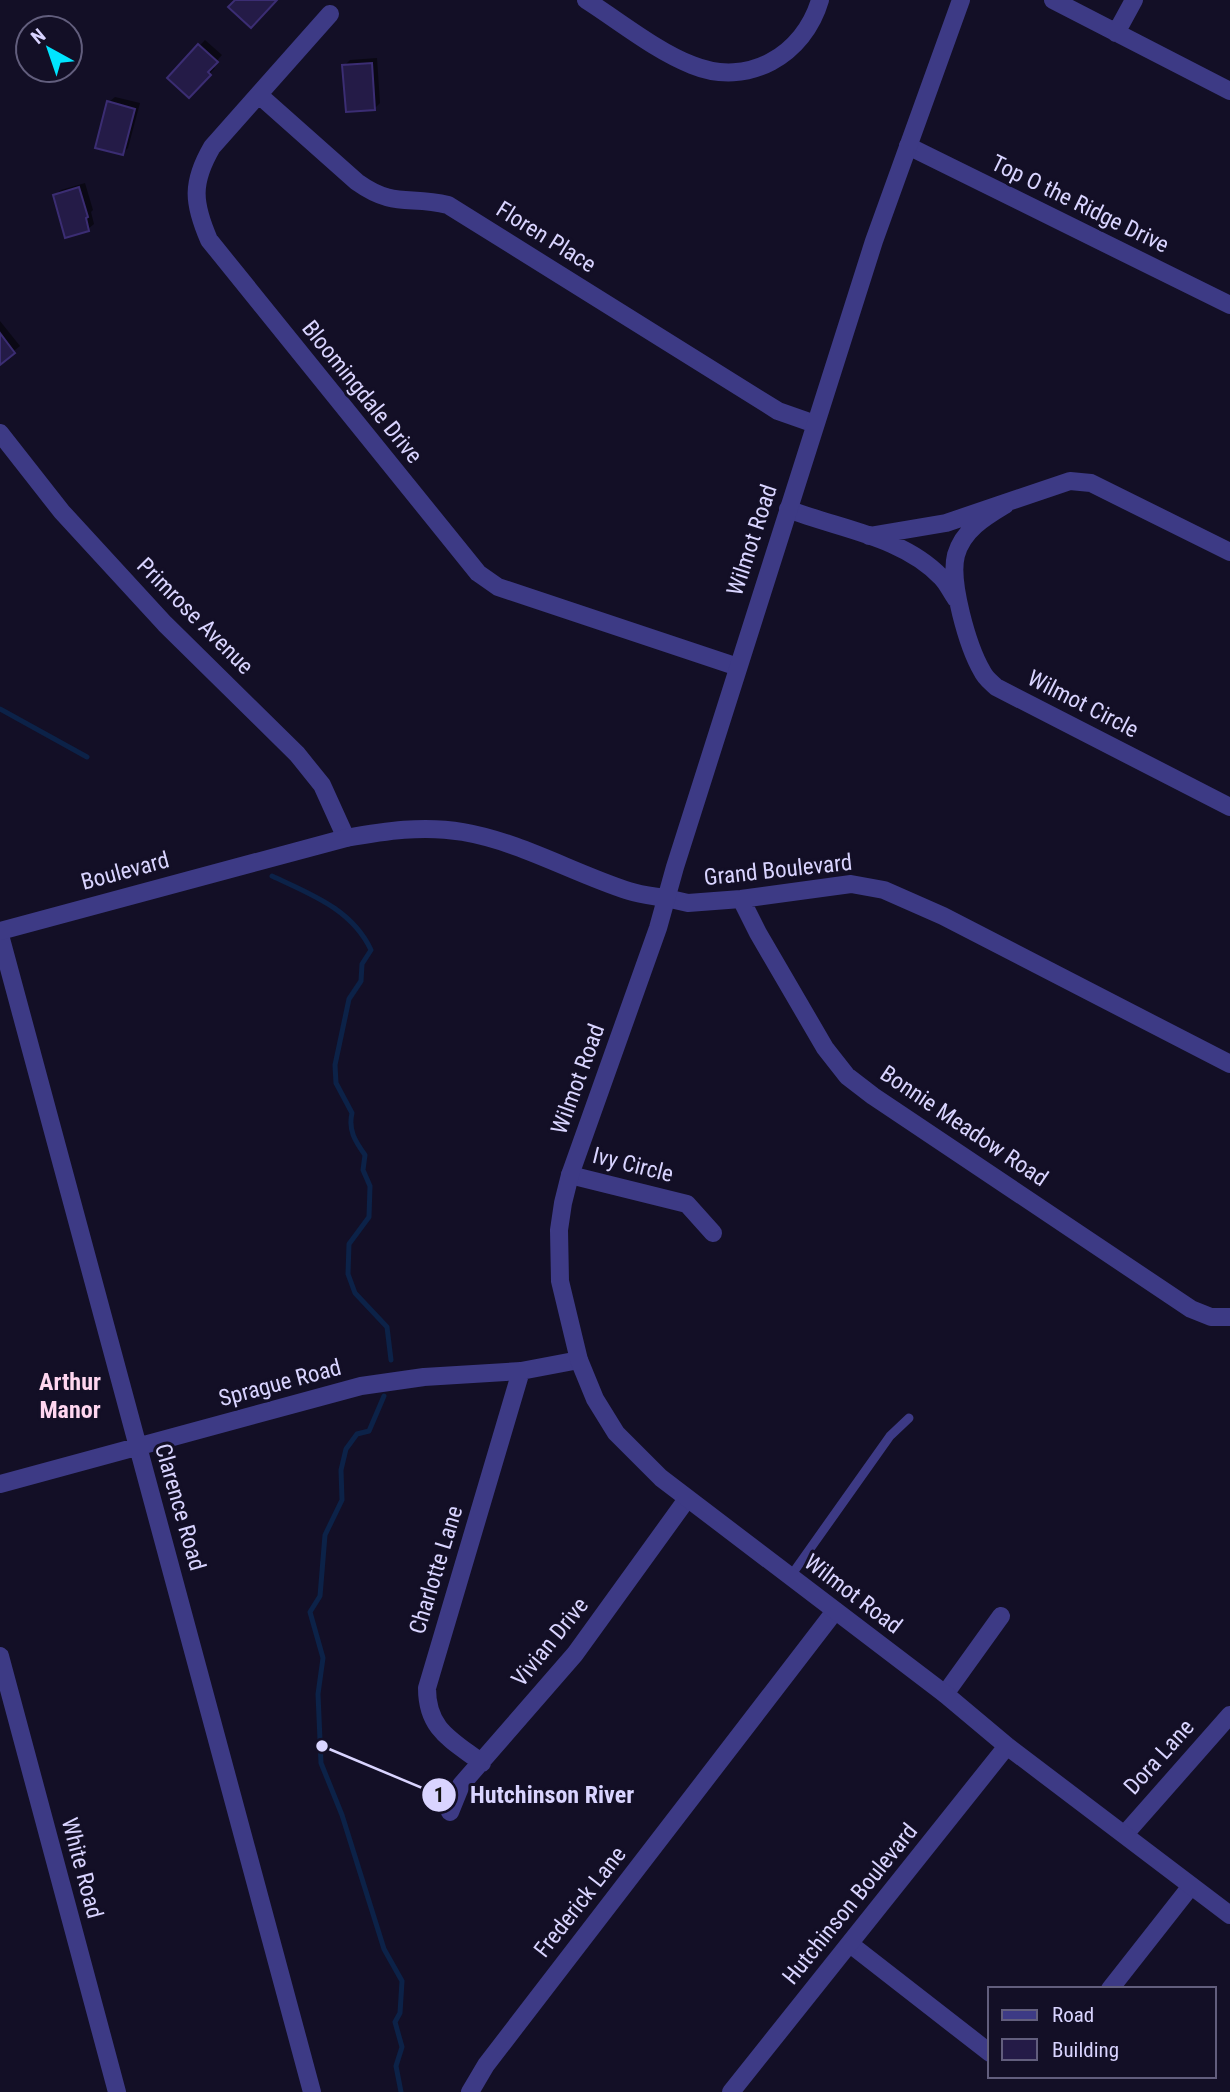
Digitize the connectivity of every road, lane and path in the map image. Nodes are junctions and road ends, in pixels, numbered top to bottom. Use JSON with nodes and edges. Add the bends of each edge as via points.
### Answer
{"nodes":[{"id":1,"x":586,"y":0,"type":"edge"},
{"id":2,"x":820,"y":0,"type":"edge"},
{"id":3,"x":961,"y":0,"type":"edge"},
{"id":4,"x":1054,"y":0,"type":"edge"},
{"id":5,"x":1134,"y":0,"type":"edge"},
{"id":6,"x":330,"y":14,"type":"dead end"},
{"id":7,"x":1116,"y":33,"type":"junction"},
{"id":8,"x":1230,"y":90,"type":"edge"},
{"id":9,"x":259,"y":95,"type":"junction"},
{"id":10,"x":908,"y":146,"type":"junction"},
{"id":11,"x":1230,"y":305,"type":"edge"},
{"id":12,"x":815,"y":424,"type":"junction"},
{"id":13,"x":0,"y":433,"type":"edge"},
{"id":14,"x":1005,"y":505,"type":"junction"},
{"id":15,"x":788,"y":509,"type":"junction"},
{"id":16,"x":869,"y":536,"type":"junction"},
{"id":17,"x":1230,"y":552,"type":"edge"},
{"id":18,"x":958,"y":604,"type":"junction"},
{"id":19,"x":738,"y":667,"type":"junction"},
{"id":20,"x":1230,"y":807,"type":"edge"},
{"id":21,"x":346,"y":838,"type":"junction"},
{"id":22,"x":263,"y":859,"type":"joint"},
{"id":23,"x":666,"y":898,"type":"junction"},
{"id":24,"x":741,"y":899,"type":"junction"},
{"id":25,"x":0,"y":933,"type":"edge"},
{"id":26,"x":1230,"y":1063,"type":"edge"},
{"id":27,"x":570,"y":1175,"type":"junction"},
{"id":28,"x":713,"y":1233,"type":"dead end"},
{"id":29,"x":1230,"y":1317,"type":"edge"},
{"id":30,"x":579,"y":1360,"type":"junction"},
{"id":31,"x":521,"y":1371,"type":"junction"},
{"id":32,"x":909,"y":1418,"type":"dead end"},
{"id":33,"x":138,"y":1447,"type":"junction"},
{"id":34,"x":0,"y":1484,"type":"edge"},
{"id":35,"x":687,"y":1499,"type":"junction"},
{"id":36,"x":789,"y":1577,"type":"junction"},
{"id":37,"x":835,"y":1611,"type":"junction"},
{"id":38,"x":1001,"y":1616,"type":"dead end"},
{"id":39,"x":0,"y":1656,"type":"edge"},
{"id":40,"x":945,"y":1693,"type":"junction"},
{"id":41,"x":1230,"y":1716,"type":"edge"},
{"id":42,"x":1007,"y":1746,"type":"junction"},
{"id":43,"x":482,"y":1763,"type":"junction"},
{"id":44,"x":450,"y":1812,"type":"dead end"},
{"id":45,"x":1125,"y":1833,"type":"junction"},
{"id":46,"x":1191,"y":1886,"type":"junction"},
{"id":47,"x":1230,"y":1915,"type":"edge"},
{"id":48,"x":850,"y":1944,"type":"junction"},
{"id":49,"x":1112,"y":1987,"type":"edge"},
{"id":50,"x":988,"y":2051,"type":"edge"},
{"id":51,"x":117,"y":2092,"type":"edge"},
{"id":52,"x":312,"y":2092,"type":"edge"},
{"id":53,"x":470,"y":2092,"type":"edge"},
{"id":54,"x":731,"y":2092,"type":"edge"}],
"edges":[{"from":1,"to":2,"type":"street","via":[[693,66],[729,72],[765,65],[795,46],[808,31]]},
{"from":3,"to":10,"type":"street","name":"Wilmot Road"},
{"from":4,"to":7,"type":"street"},
{"from":5,"to":7,"type":"street"},
{"from":6,"to":9,"type":"street","name":"Bloomingdale Drive"},
{"from":7,"to":8,"type":"street"},
{"from":9,"to":12,"type":"street","name":"Floren Place","via":[[372,193],[397,201],[449,205],[778,411]]},
{"from":9,"to":19,"type":"street","name":"Bloomingdale Drive","via":[[212,148],[197,179],[198,212],[209,240],[478,573],[498,587]]},
{"from":10,"to":11,"type":"street","name":"Top O the Ridge Drive"},
{"from":10,"to":12,"type":"street","name":"Wilmot Road"},
{"from":12,"to":15,"type":"street","name":"Wilmot Road"},
{"from":13,"to":21,"type":"street","name":"Primrose Avenue","via":[[62,512],[165,624],[297,754],[322,785]]},
{"from":14,"to":16,"type":"street","name":"Wilmot Circle","via":[[946,523]]},
{"from":14,"to":17,"type":"street","name":"Wilmot Circle","via":[[1070,481],[1082,481]]},
{"from":14,"to":18,"type":"street","name":"Wilmot Circle","via":[[977,523],[960,546],[954,569]]},
{"from":15,"to":16,"type":"street","name":"Wilmot Circle"},
{"from":15,"to":19,"type":"street","name":"Wilmot Road"},
{"from":16,"to":18,"type":"street","name":"Wilmot Circle","via":[[931,568]]},
{"from":18,"to":20,"type":"street","name":"Wilmot Circle","via":[[981,671],[996,687]]},
{"from":19,"to":23,"type":"street","name":"Wilmot Road"},
{"from":21,"to":22,"type":"street","name":"Grand Boulevard"},
{"from":21,"to":23,"type":"street","name":"Grand Boulevard","via":[[393,830],[465,832],[540,855],[631,892]]},
{"from":22,"to":25,"type":"street","name":"Boulevard"},
{"from":23,"to":24,"type":"street","name":"Grand Boulevard","via":[[688,903]]},
{"from":23,"to":27,"type":"street","name":"Wilmot Road"},
{"from":24,"to":26,"type":"street","name":"Grand Boulevard","via":[[851,884],[884,890]]},
{"from":24,"to":29,"type":"street","name":"Bonnie Meadow Road","via":[[825,1048],[848,1076],[1191,1309],[1211,1317]]},
{"from":25,"to":33,"type":"street","name":"Clarence Road"},
{"from":27,"to":28,"type":"street","name":"Ivy Circle","via":[[687,1204]]},
{"from":27,"to":30,"type":"street","name":"Wilmot Road","via":[[559,1230],[559,1258],[564,1303]]},
{"from":30,"to":31,"type":"street","name":"Sprague Road"},
{"from":30,"to":35,"type":"street","name":"Wilmot Road","via":[[616,1433]]},
{"from":31,"to":33,"type":"street","name":"Sprague Road","via":[[361,1386]]},
{"from":31,"to":43,"type":"street","name":"Charlotte Lane","via":[[428,1688],[427,1705],[436,1725]]},
{"from":32,"to":36,"type":"lane","via":[[890,1436]]},
{"from":33,"to":34,"type":"street","name":"Sprague Road"},
{"from":33,"to":52,"type":"street","name":"Clarence Road"},
{"from":35,"to":36,"type":"street","name":"Wilmot Road"},
{"from":35,"to":43,"type":"street","name":"Vivian Drive","via":[[575,1654]]},
{"from":36,"to":37,"type":"street","name":"Wilmot Road"},
{"from":37,"to":40,"type":"street","name":"Wilmot Road"},
{"from":37,"to":53,"type":"street","name":"Frederick Lane","via":[[486,2065]]},
{"from":38,"to":40,"type":"street"},
{"from":39,"to":51,"type":"street","name":"White Road"},
{"from":40,"to":42,"type":"street","name":"Wilmot Road"},
{"from":41,"to":45,"type":"street","name":"Dora Lane"},
{"from":42,"to":45,"type":"street","name":"Wilmot Road"},
{"from":42,"to":48,"type":"street","name":"Hutchinson Boulevard"},
{"from":43,"to":44,"type":"street","name":"Vivian Drive","via":[[461,1785]]},
{"from":45,"to":46,"type":"street","name":"Wilmot Road"},
{"from":46,"to":47,"type":"street","name":"Wilmot Road"},
{"from":46,"to":49,"type":"street"},
{"from":48,"to":50,"type":"street"},
{"from":48,"to":54,"type":"street","name":"Hutchinson Boulevard"}]}
